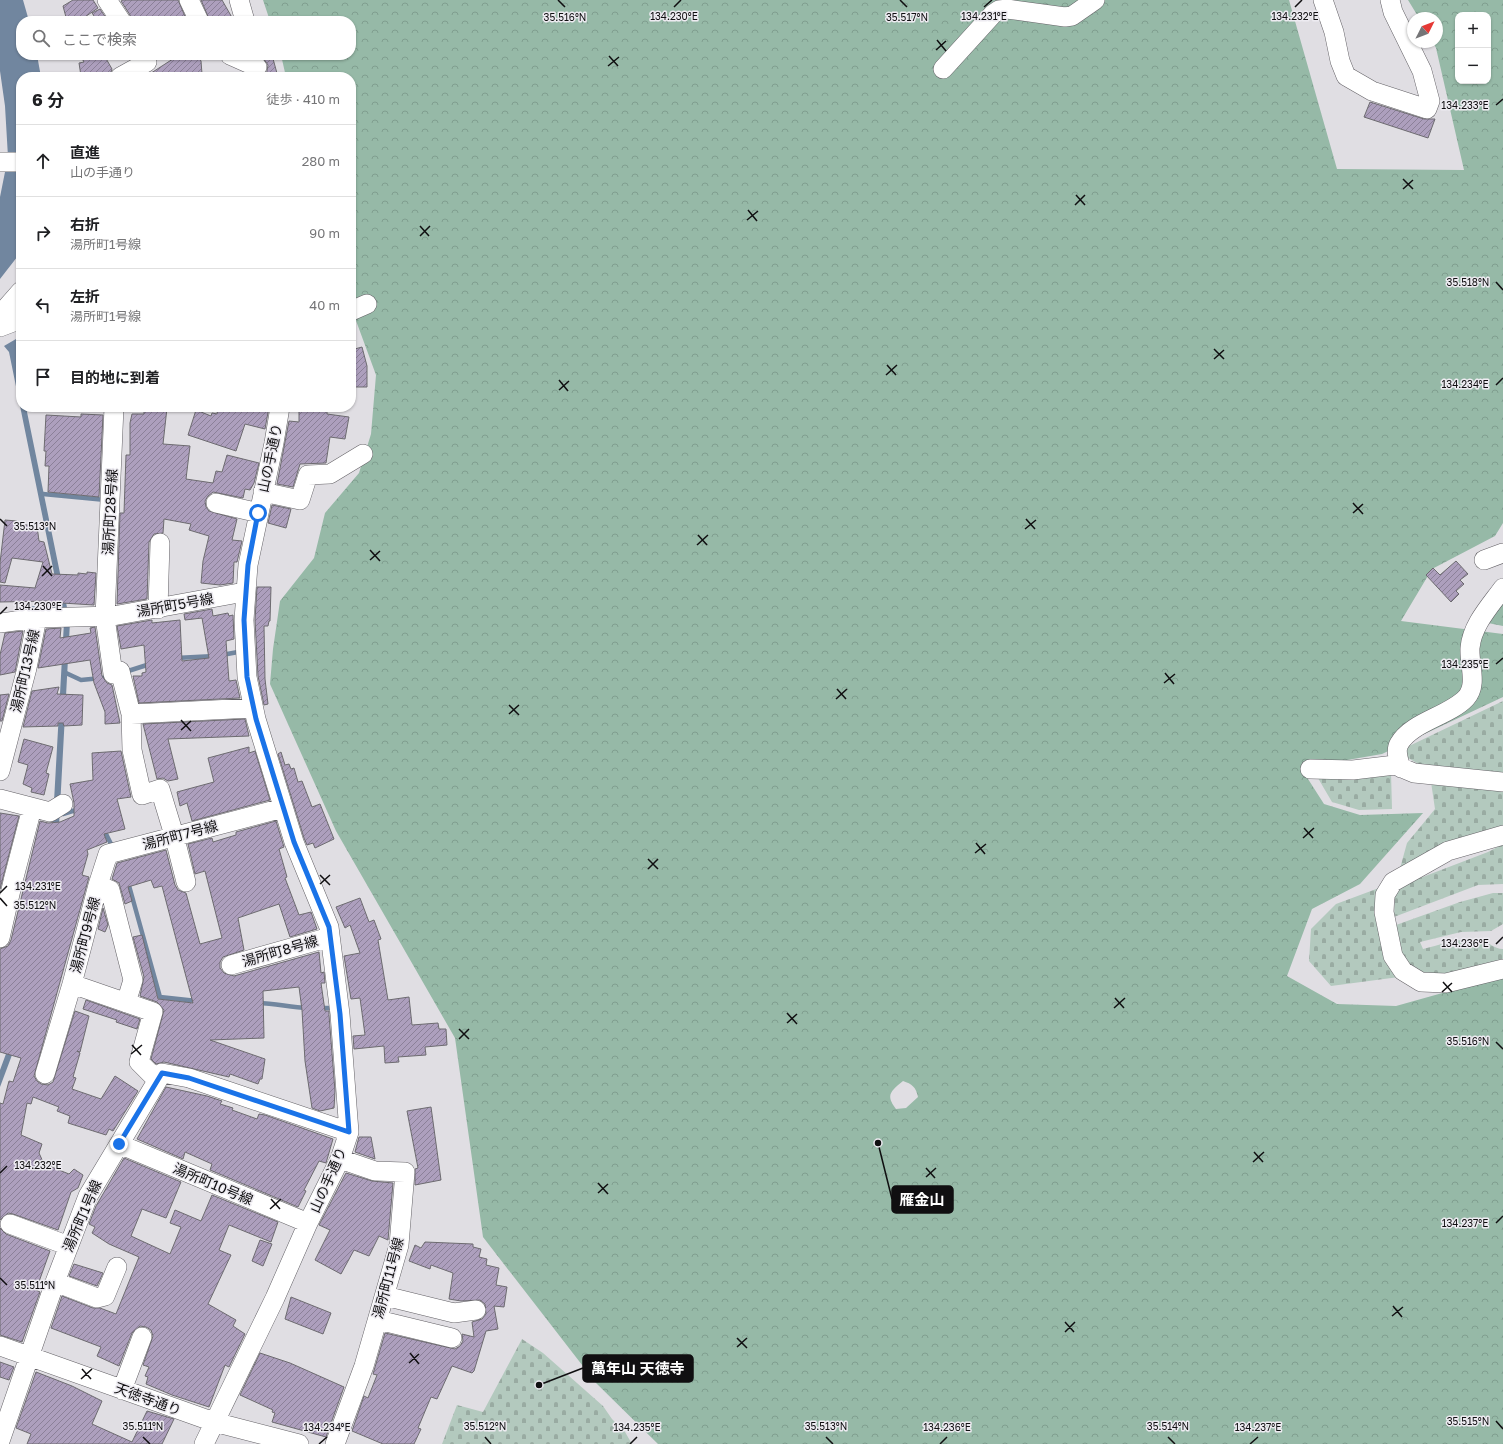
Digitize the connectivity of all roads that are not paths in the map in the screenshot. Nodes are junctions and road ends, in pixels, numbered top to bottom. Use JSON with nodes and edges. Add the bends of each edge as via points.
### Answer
{"nodes":[{"id":1,"x":107,"y":0,"type":"edge"},
{"id":2,"x":188,"y":0,"type":"edge"},
{"id":3,"x":239,"y":0,"type":"edge"},
{"id":4,"x":1095,"y":0,"type":"edge"},
{"id":5,"x":1323,"y":0,"type":"edge"},
{"id":6,"x":1390,"y":0,"type":"edge"},
{"id":7,"x":118,"y":16,"type":"edge"},
{"id":8,"x":196,"y":16,"type":"edge"},
{"id":9,"x":244,"y":16,"type":"edge"},
{"id":10,"x":145,"y":60,"type":"edge"},
{"id":11,"x":242,"y":60,"type":"edge"},
{"id":12,"x":256,"y":66,"type":"edge"},
{"id":13,"x":943,"y":69,"type":"dead end"},
{"id":14,"x":127,"y":72,"type":"edge"},
{"id":15,"x":0,"y":162,"type":"edge"},
{"id":16,"x":16,"y":162,"type":"edge"},
{"id":17,"x":16,"y":297,"type":"edge"},
{"id":18,"x":0,"y":319,"type":"edge"},
{"id":19,"x":16,"y":321,"type":"edge"},
{"id":20,"x":0,"y":327,"type":"edge"},
{"id":21,"x":114,"y":412,"type":"edge"},
{"id":22,"x":279,"y":412,"type":"edge"},
{"id":23,"x":363,"y":454,"type":"dead end"},
{"id":24,"x":263,"y":492,"type":"junction"},
{"id":25,"x":216,"y":503,"type":"dead end"},
{"id":26,"x":258,"y":513,"type":"junction"},
{"id":27,"x":160,"y":543,"type":"dead end"},
{"id":28,"x":1503,"y":553,"type":"edge"},
{"id":29,"x":1484,"y":560,"type":"dead end"},
{"id":30,"x":1503,"y":588,"type":"edge"},
{"id":31,"x":246,"y":595,"type":"junction"},
{"id":32,"x":158,"y":609,"type":"junction"},
{"id":33,"x":105,"y":617,"type":"junction"},
{"id":34,"x":37,"y":618,"type":"junction"},
{"id":35,"x":0,"y":623,"type":"edge"},
{"id":36,"x":253,"y":708,"type":"junction"},
{"id":37,"x":130,"y":714,"type":"junction"},
{"id":38,"x":1401,"y":768,"type":"junction"},
{"id":39,"x":1310,"y":769,"type":"dead end"},
{"id":40,"x":0,"y":771,"type":"edge"},
{"id":41,"x":1503,"y":782,"type":"edge"},
{"id":42,"x":0,"y":799,"type":"edge"},
{"id":43,"x":283,"y":808,"type":"junction"},
{"id":44,"x":174,"y":835,"type":"junction"},
{"id":45,"x":1503,"y":835,"type":"edge"},
{"id":46,"x":186,"y":882,"type":"dead end"},
{"id":47,"x":98,"y":885,"type":"junction"},
{"id":48,"x":330,"y":937,"type":"junction"},
{"id":49,"x":0,"y":938,"type":"edge"},
{"id":50,"x":231,"y":965,"type":"dead end"},
{"id":51,"x":1503,"y":969,"type":"edge"},
{"id":52,"x":72,"y":984,"type":"junction"},
{"id":53,"x":126,"y":1003,"type":"junction"},
{"id":54,"x":45,"y":1074,"type":"dead end"},
{"id":55,"x":157,"y":1080,"type":"junction"},
{"id":56,"x":349,"y":1132,"type":"junction"},
{"id":57,"x":119,"y":1144,"type":"junction"},
{"id":58,"x":340,"y":1159,"type":"junction"},
{"id":59,"x":308,"y":1223,"type":"junction"},
{"id":60,"x":10,"y":1224,"type":"dead end"},
{"id":61,"x":69,"y":1246,"type":"junction"},
{"id":62,"x":117,"y":1268,"type":"dead end"},
{"id":63,"x":56,"y":1282,"type":"junction"},
{"id":64,"x":385,"y":1296,"type":"junction"},
{"id":65,"x":476,"y":1310,"type":"dead end"},
{"id":66,"x":378,"y":1320,"type":"junction"},
{"id":67,"x":142,"y":1337,"type":"dead end"},
{"id":68,"x":452,"y":1338,"type":"dead end"},
{"id":69,"x":0,"y":1346,"type":"edge"},
{"id":70,"x":30,"y":1357,"type":"junction"},
{"id":71,"x":122,"y":1390,"type":"junction"},
{"id":72,"x":214,"y":1422,"type":"junction"},
{"id":73,"x":0,"y":1441,"type":"edge"},
{"id":74,"x":204,"y":1444,"type":"edge"},
{"id":75,"x":299,"y":1444,"type":"edge"},
{"id":76,"x":336,"y":1444,"type":"edge"}],
"edges":[{"from":1,"to":7,"type":"street"},
{"from":2,"to":8,"type":"street"},
{"from":3,"to":9,"type":"street"},
{"from":4,"to":13,"type":"street","via":[[1072,16],[1065,17],[999,10]]},
{"from":5,"to":6,"type":"street","via":[[1346,76],[1372,91],[1427,109],[1430,101],[1422,71],[1393,12]]},
{"from":10,"to":14,"type":"street"},
{"from":11,"to":12,"type":"street"},
{"from":15,"to":16,"type":"street"},
{"from":17,"to":18,"type":"street"},
{"from":19,"to":20,"type":"street"},
{"from":21,"to":33,"type":"street","name":"湯所町28号線"},
{"from":22,"to":24,"type":"street","name":"山の手通り"},
{"from":23,"to":24,"type":"street","via":[[330,474],[308,475],[300,500]]},
{"from":24,"to":26,"type":"street","name":"山の手通り"},
{"from":25,"to":26,"type":"street"},
{"from":26,"to":31,"type":"street","name":"山の手通り","via":[[248,565]]},
{"from":27,"to":32,"type":"street"},
{"from":28,"to":29,"type":"street"},
{"from":30,"to":38,"type":"street","via":[[1477,624],[1472,636],[1470,649],[1473,686],[1468,696],[1461,703],[1419,726],[1404,738],[1398,745],[1397,755]]},
{"from":31,"to":32,"type":"street","name":"湯所町5号線","via":[[239,594]]},
{"from":31,"to":36,"type":"street","name":"山の手通り","via":[[244,620],[247,677]]},
{"from":32,"to":33,"type":"street","name":"湯所町5号線"},
{"from":33,"to":34,"type":"street","name":"湯所町5号線"},
{"from":33,"to":37,"type":"street","name":"湯所町28号線","via":[[113,674],[120,671]]},
{"from":34,"to":35,"type":"street","name":"湯所町5号線"},
{"from":34,"to":40,"type":"street","name":"湯所町13号線","via":[[27,668]]},
{"from":36,"to":37,"type":"street"},
{"from":36,"to":43,"type":"street","name":"山の手通り"},
{"from":37,"to":44,"type":"street","via":[[132,750],[142,795],[160,789]]},
{"from":38,"to":39,"type":"street","via":[[1395,765],[1353,770]]},
{"from":38,"to":41,"type":"street","via":[[1414,773]]},
{"from":42,"to":49,"type":"street","via":[[48,808],[13,882]]},
{"from":43,"to":44,"type":"street","name":"湯所町7号線"},
{"from":43,"to":48,"type":"street","name":"山の手通り","via":[[329,927]]},
{"from":44,"to":46,"type":"street"},
{"from":44,"to":47,"type":"street","name":"湯所町7号線","via":[[108,854]]},
{"from":45,"to":51,"type":"street","via":[[1448,852],[1393,882],[1385,895],[1384,912],[1393,956],[1403,971],[1421,982],[1446,983]]},
{"from":47,"to":52,"type":"street","name":"湯所町9号線"},
{"from":47,"to":53,"type":"street","name":"湯所町9号線","via":[[110,890],[133,980]]},
{"from":48,"to":50,"type":"street","name":"湯所町8号線"},
{"from":48,"to":56,"type":"street","name":"山の手通り","via":[[340,1014]]},
{"from":52,"to":53,"type":"street","name":"湯所町9号線"},
{"from":52,"to":54,"type":"street"},
{"from":53,"to":55,"type":"street","name":"湯所町9号線","via":[[153,1012],[138,1062]]},
{"from":55,"to":56,"type":"street","via":[[162,1073],[189,1078]]},
{"from":55,"to":57,"type":"street","name":"湯所町1号線"},
{"from":56,"to":58,"type":"street","name":"山の手通り"},
{"from":57,"to":59,"type":"street","name":"湯所町10号線"},
{"from":57,"to":61,"type":"street","name":"湯所町1号線","via":[[88,1196]]},
{"from":58,"to":59,"type":"street","name":"山の手通り"},
{"from":58,"to":64,"type":"street","name":"湯所町11号線","via":[[375,1171],[405,1172],[399,1245]]},
{"from":59,"to":72,"type":"street","name":"山の手通り","via":[[275,1298]]},
{"from":60,"to":61,"type":"street"},
{"from":61,"to":63,"type":"street","name":"湯所町1号線"},
{"from":62,"to":63,"type":"street","via":[[105,1296],[97,1298]]},
{"from":63,"to":70,"type":"street","name":"湯所町1号線"},
{"from":64,"to":65,"type":"street","via":[[454,1313]]},
{"from":64,"to":66,"type":"street","name":"湯所町11号線"},
{"from":66,"to":68,"type":"street"},
{"from":66,"to":76,"type":"street","name":"湯所町11号線"},
{"from":67,"to":71,"type":"street"},
{"from":69,"to":70,"type":"street","name":"天徳寺通り"},
{"from":70,"to":71,"type":"street","name":"天徳寺通り"},
{"from":70,"to":73,"type":"street","name":"湯所町1号線"},
{"from":71,"to":72,"type":"street","name":"天徳寺通り"},
{"from":72,"to":74,"type":"street","name":"山の手通り"},
{"from":72,"to":75,"type":"street","name":"天徳寺通り"}]}
